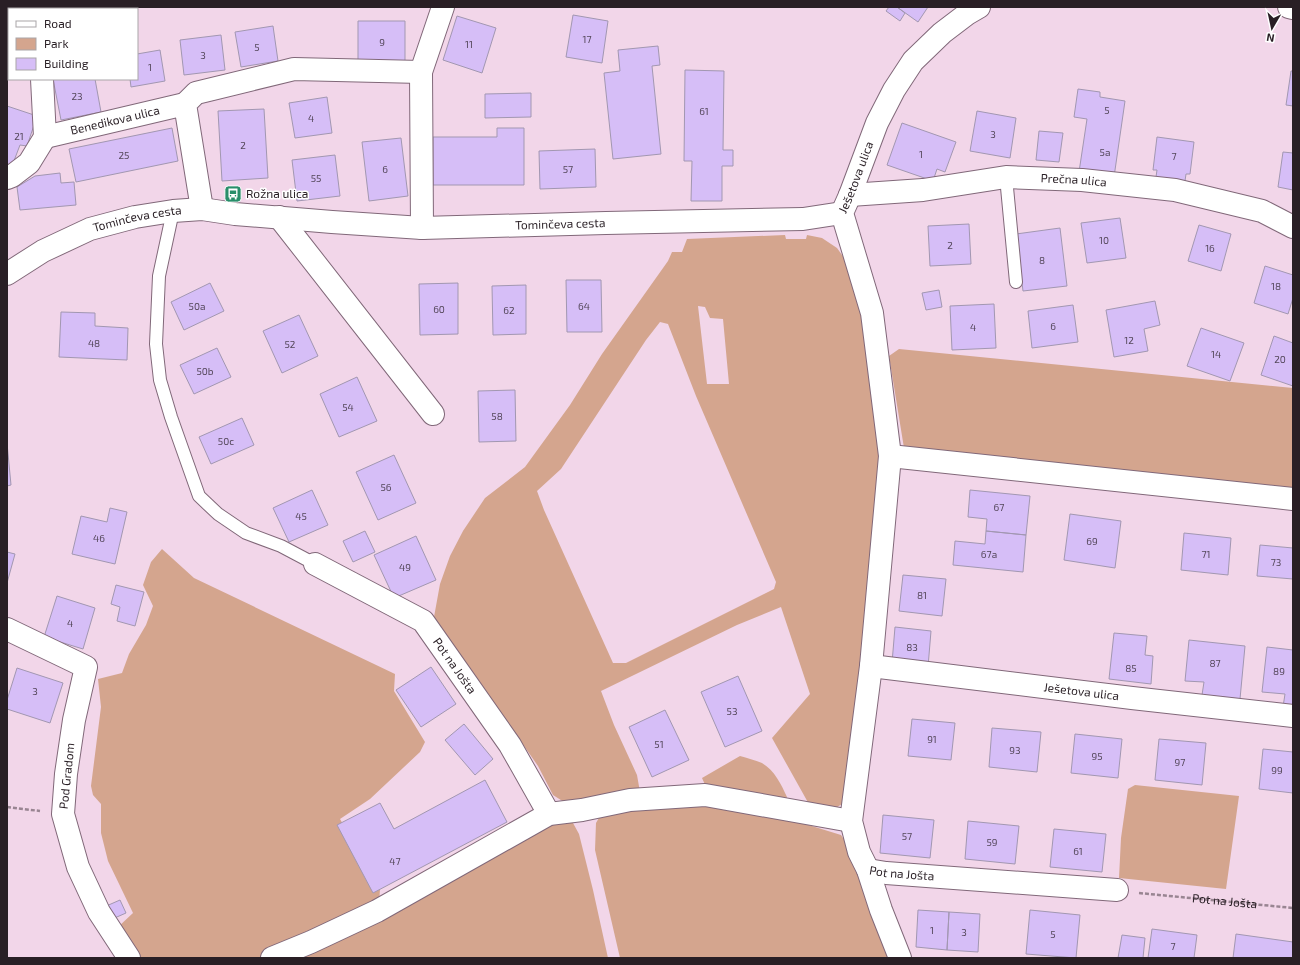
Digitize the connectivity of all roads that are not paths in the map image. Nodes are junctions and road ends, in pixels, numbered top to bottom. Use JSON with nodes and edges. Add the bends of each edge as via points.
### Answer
{"nodes":[{"id":1,"x":443,"y":7,"type":"edge"},
{"id":2,"x":979,"y":7,"type":"edge"},
{"id":3,"x":1289,"y":7,"type":"edge"},
{"id":4,"x":1293,"y":8,"type":"edge"},
{"id":5,"x":421,"y":72,"type":"junction"},
{"id":6,"x":42,"y":80,"type":"edge"},
{"id":7,"x":185,"y":104,"type":"junction"},
{"id":8,"x":45,"y":136,"type":"junction"},
{"id":9,"x":1006,"y":177,"type":"junction"},
{"id":10,"x":7,"y":178,"type":"edge"},
{"id":11,"x":846,"y":204,"type":"junction"},
{"id":12,"x":202,"y":209,"type":"junction"},
{"id":13,"x":173,"y":211,"type":"junction"},
{"id":14,"x":279,"y":218,"type":"junction"},
{"id":15,"x":1293,"y":227,"type":"edge"},
{"id":16,"x":422,"y":228,"type":"junction"},
{"id":17,"x":8,"y":271,"type":"edge"},
{"id":18,"x":1016,"y":282,"type":"dead end"},
{"id":19,"x":433,"y":414,"type":"dead end"},
{"id":20,"x":890,"y":456,"type":"junction"},
{"id":21,"x":1293,"y":499,"type":"edge"},
{"id":22,"x":315,"y":564,"type":"joint"},
{"id":23,"x":7,"y":629,"type":"edge"},
{"id":24,"x":871,"y":666,"type":"junction"},
{"id":25,"x":1293,"y":716,"type":"edge"},
{"id":26,"x":549,"y":814,"type":"junction"},
{"id":27,"x":851,"y":821,"type":"junction"},
{"id":28,"x":868,"y":870,"type":"junction"},
{"id":29,"x":1117,"y":890,"type":"road end"},
{"id":30,"x":129,"y":958,"type":"edge"},
{"id":31,"x":272,"y":958,"type":"edge"},
{"id":32,"x":900,"y":958,"type":"edge"}],
"edges":[{"from":1,"to":5,"type":"street"},
{"from":2,"to":11,"type":"street","name":"Ješetova ulica","via":[[942,33],[913,61],[877,123]]},
{"from":3,"to":4,"type":"street"},
{"from":5,"to":7,"type":"street","via":[[294,69],[196,93]]},
{"from":5,"to":16,"type":"street"},
{"from":6,"to":8,"type":"street"},
{"from":7,"to":8,"type":"street","name":"Benedikova ulica"},
{"from":7,"to":12,"type":"street"},
{"from":8,"to":10,"type":"street","via":[[29,163]]},
{"from":9,"to":11,"type":"street","name":"Prečna ulica"},
{"from":9,"to":15,"type":"street","name":"Prečna ulica","via":[[1082,180],[1176,190],[1262,211]]},
{"from":9,"to":18,"type":"lane"},
{"from":11,"to":16,"type":"street","name":"Tominčeva cesta","via":[[803,219]]},
{"from":11,"to":20,"type":"street","name":"Ješetova ulica","via":[[872,313]]},
{"from":12,"to":13,"type":"street","name":"Tominčeva cesta"},
{"from":12,"to":14,"type":"street","name":"Tominčeva cesta"},
{"from":13,"to":17,"type":"street","name":"Tominčeva cesta","via":[[135,217],[90,229]]},
{"from":13,"to":22,"type":"lane","via":[[159,276],[156,344],[160,380],[199,496],[218,514],[246,533],[282,546]]},
{"from":14,"to":16,"type":"street","name":"Tominčeva cesta"},
{"from":14,"to":19,"type":"street"},
{"from":20,"to":21,"type":"street"},
{"from":20,"to":24,"type":"street","name":"Ješetova ulica"},
{"from":22,"to":26,"type":"street","name":"Pot na Jošta","via":[[423,621],[510,745]]},
{"from":23,"to":30,"type":"street","name":"Pod Gradom","via":[[86,667],[74,720],[63,814],[78,867],[98,912]]},
{"from":24,"to":25,"type":"street","name":"Ješetova ulica"},
{"from":24,"to":27,"type":"street","name":"Ješetova ulica"},
{"from":26,"to":27,"type":"street","via":[[630,800],[705,795]]},
{"from":26,"to":31,"type":"street","via":[[377,911]]},
{"from":27,"to":28,"type":"street","name":"Pot na Jošta","via":[[859,852]]},
{"from":28,"to":29,"type":"street","name":"Pot na Jošta"},
{"from":28,"to":32,"type":"street"}]}
